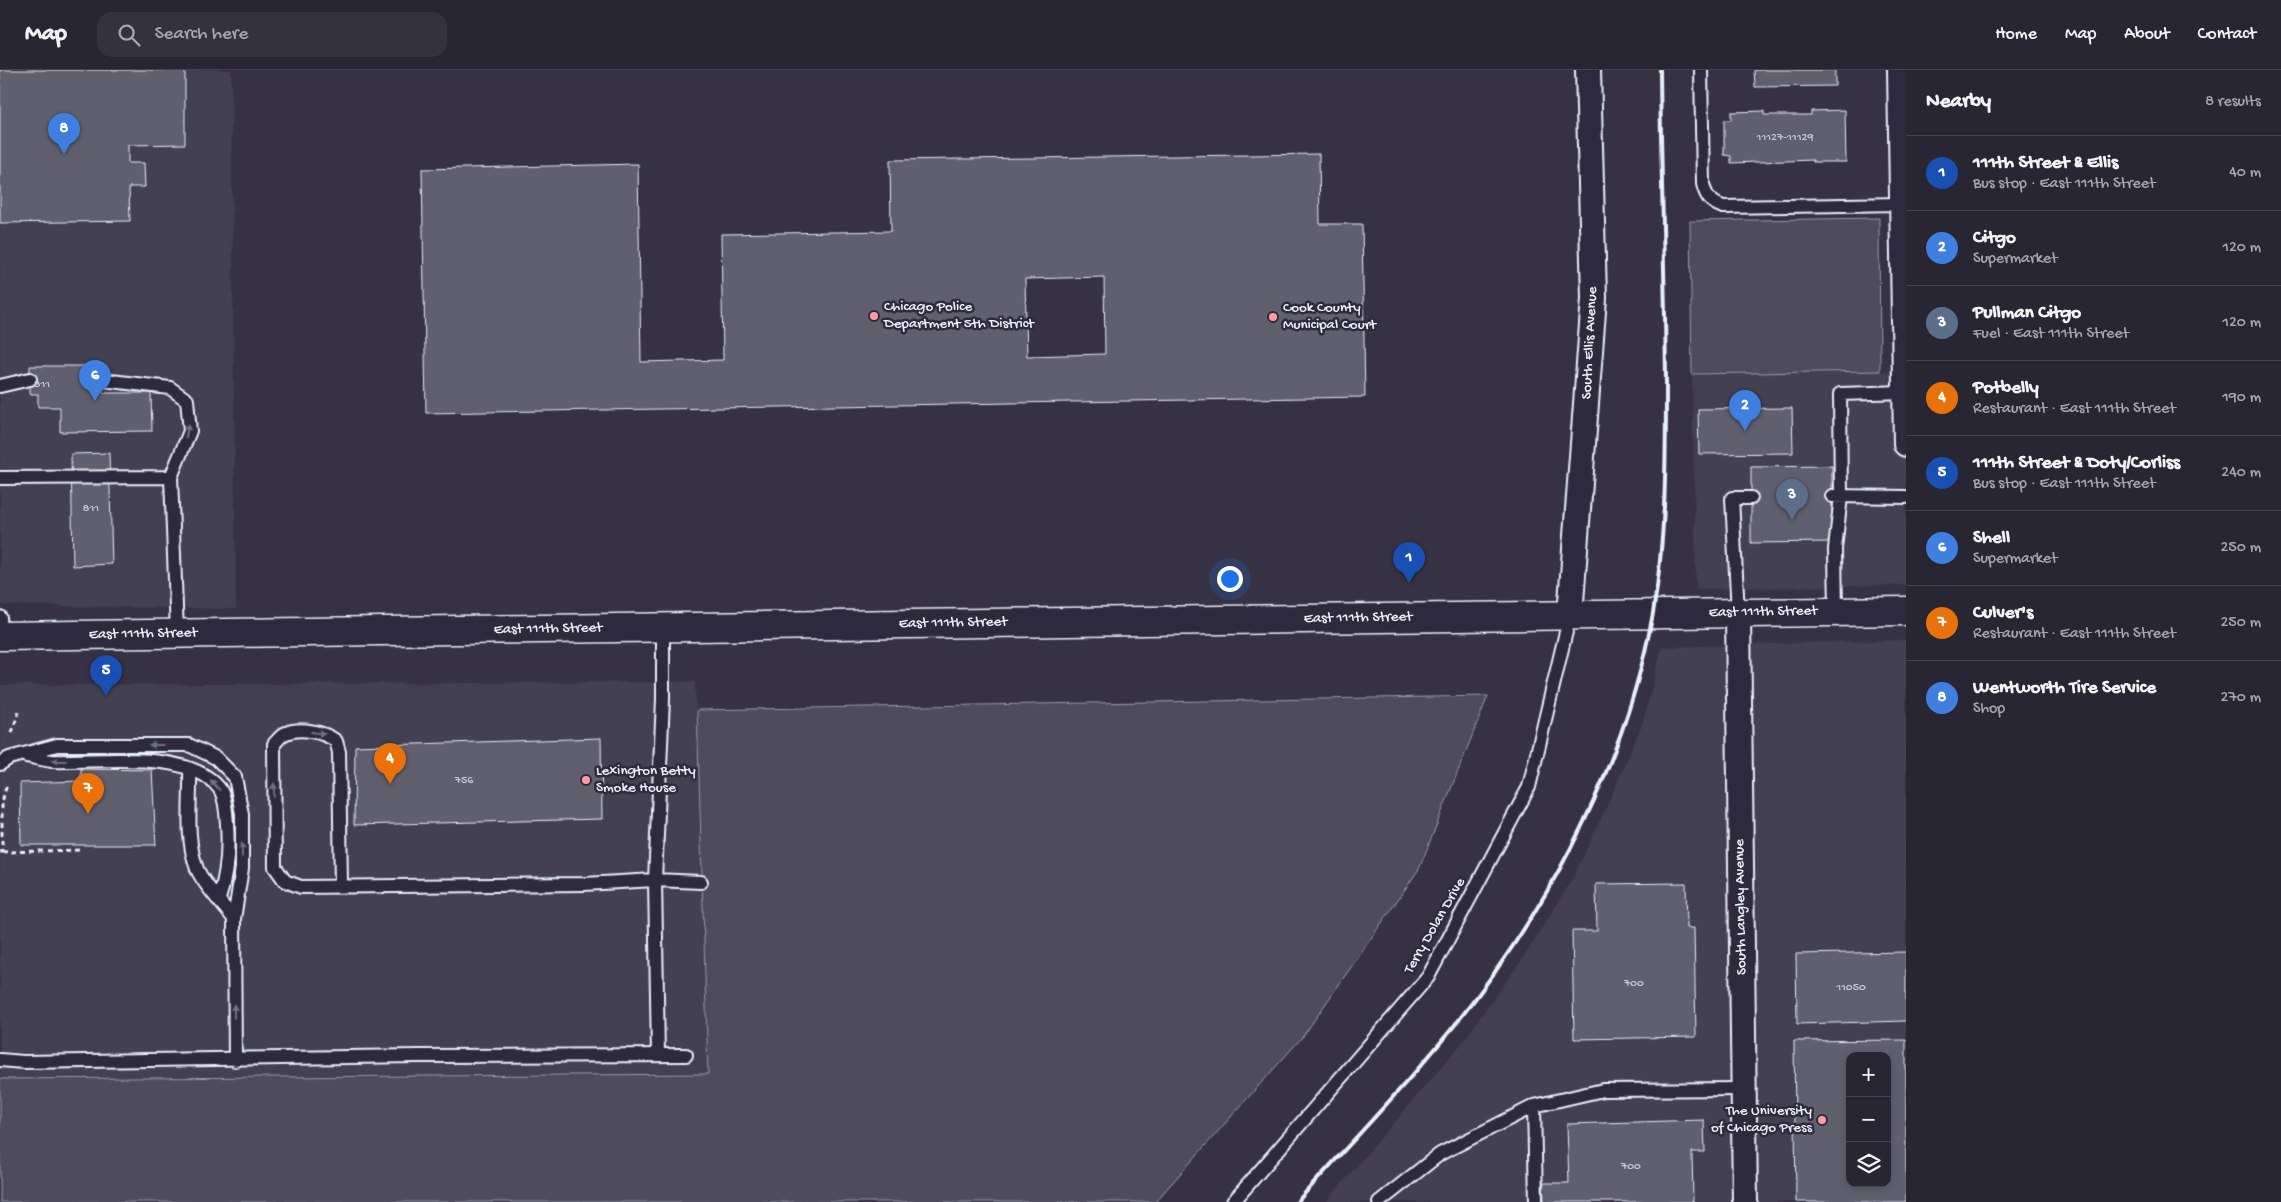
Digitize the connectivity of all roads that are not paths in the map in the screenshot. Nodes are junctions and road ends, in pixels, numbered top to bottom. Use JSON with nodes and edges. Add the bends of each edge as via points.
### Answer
{"nodes":[{"id":1,"x":1588,"y":70,"type":"edge"},
{"id":2,"x":1701,"y":70,"type":"edge"},
{"id":3,"x":1900,"y":70,"type":"edge"},
{"id":4,"x":1901,"y":204,"type":"junction"},
{"id":5,"x":30,"y":379,"type":"dead end"},
{"id":6,"x":103,"y":380,"type":"dead end"},
{"id":7,"x":0,"y":386,"type":"edge"},
{"id":8,"x":1905,"y":386,"type":"edge"},
{"id":9,"x":1906,"y":444,"type":"edge"},
{"id":10,"x":171,"y":477,"type":"junction"},
{"id":11,"x":0,"y":478,"type":"edge"},
{"id":12,"x":1837,"y":496,"type":"junction"},
{"id":13,"x":1906,"y":497,"type":"edge"},
{"id":14,"x":1751,"y":498,"type":"dead end"},
{"id":15,"x":1906,"y":610,"type":"edge"},
{"id":16,"x":1738,"y":612,"type":"junction"},
{"id":17,"x":1836,"y":612,"type":"junction"},
{"id":18,"x":1570,"y":615,"type":"junction"},
{"id":19,"x":663,"y":627,"type":"junction"},
{"id":20,"x":0,"y":630,"type":"edge"},
{"id":21,"x":177,"y":633,"type":"junction"},
{"id":22,"x":24,"y":755,"type":"junction"},
{"id":23,"x":0,"y":764,"type":"edge"},
{"id":24,"x":190,"y":769,"type":"junction"},
{"id":25,"x":654,"y":880,"type":"junction"},
{"id":26,"x":701,"y":882,"type":"dead end"},
{"id":27,"x":342,"y":885,"type":"junction"},
{"id":28,"x":219,"y":899,"type":"junction"},
{"id":29,"x":234,"y":919,"type":"junction"},
{"id":30,"x":658,"y":1054,"type":"junction"},
{"id":31,"x":686,"y":1054,"type":"dead end"},
{"id":32,"x":0,"y":1060,"type":"edge"},
{"id":33,"x":234,"y":1060,"type":"junction"},
{"id":34,"x":1744,"y":1089,"type":"junction"},
{"id":35,"x":1534,"y":1106,"type":"junction"},
{"id":36,"x":1233,"y":1202,"type":"edge"},
{"id":37,"x":1379,"y":1202,"type":"edge"},
{"id":38,"x":1536,"y":1202,"type":"edge"},
{"id":39,"x":1746,"y":1202,"type":"edge"}],
"edges":[{"from":1,"to":18,"type":"street","name":"South Ellis Avenue","via":[[1594,298]]},
{"from":2,"to":4,"type":"lane","via":[[1703,184],[1705,195],[1712,203],[1723,207]]},
{"from":3,"to":4,"type":"street"},
{"from":4,"to":8,"type":"street"},
{"from":5,"to":7,"type":"lane"},
{"from":10,"to":6,"type":"lane","one_way":true,"via":[[190,431],[187,400],[170,388]]},
{"from":8,"to":9,"type":"street"},
{"from":8,"to":12,"type":"lane","via":[[1840,394]]},
{"from":10,"to":11,"type":"lane"},
{"from":10,"to":21,"type":"lane"},
{"from":12,"to":13,"type":"lane"},
{"from":12,"to":17,"type":"lane"},
{"from":14,"to":16,"type":"lane","via":[[1732,498]]},
{"from":15,"to":17,"type":"main road","name":"East 111th Street"},
{"from":16,"to":17,"type":"main road","name":"East 111th Street"},
{"from":16,"to":18,"type":"main road","name":"East 111th Street"},
{"from":16,"to":34,"type":"street","name":"South Langley Avenue"},
{"from":18,"to":19,"type":"main road","name":"East 111th Street"},
{"from":18,"to":36,"type":"lane","name":"Terry Dolan Drive","via":[[1529,787],[1428,977]]},
{"from":19,"to":21,"type":"main road","name":"East 111th Street"},
{"from":19,"to":25,"type":"lane","via":[[663,699]]},
{"from":20,"to":21,"type":"main road","name":"East 111th Street"},
{"from":22,"to":23,"type":"lane"},
{"from":24,"to":22,"type":"lane","one_way":true,"via":[[177,764],[50,761]]},
{"from":29,"to":22,"type":"lane","one_way":true,"via":[[242,868],[242,814],[235,777],[216,758],[189,745],[57,745]]},
{"from":24,"to":28,"type":"lane","via":[[192,854],[198,870]]},
{"from":28,"to":24,"type":"lane","one_way":true,"via":[[226,875],[226,810],[220,789],[204,774]]},
{"from":25,"to":26,"type":"lane"},
{"from":25,"to":27,"type":"lane","via":[[584,884]]},
{"from":25,"to":30,"type":"lane"},
{"from":27,"to":27,"type":"lane","one_way":true,"via":[[301,886],[285,881],[275,867],[274,744],[285,734],[326,734],[336,741],[339,752]]},
{"from":28,"to":29,"type":"lane"},
{"from":33,"to":29,"type":"lane","one_way":true},
{"from":30,"to":31,"type":"lane"},
{"from":30,"to":33,"type":"lane"},
{"from":32,"to":33,"type":"lane"},
{"from":34,"to":35,"type":"lane","via":[[1603,1090]]},
{"from":34,"to":39,"type":"street","name":"South Langley Avenue"},
{"from":35,"to":37,"type":"lane","via":[[1440,1154]]},
{"from":35,"to":38,"type":"lane"}]}
